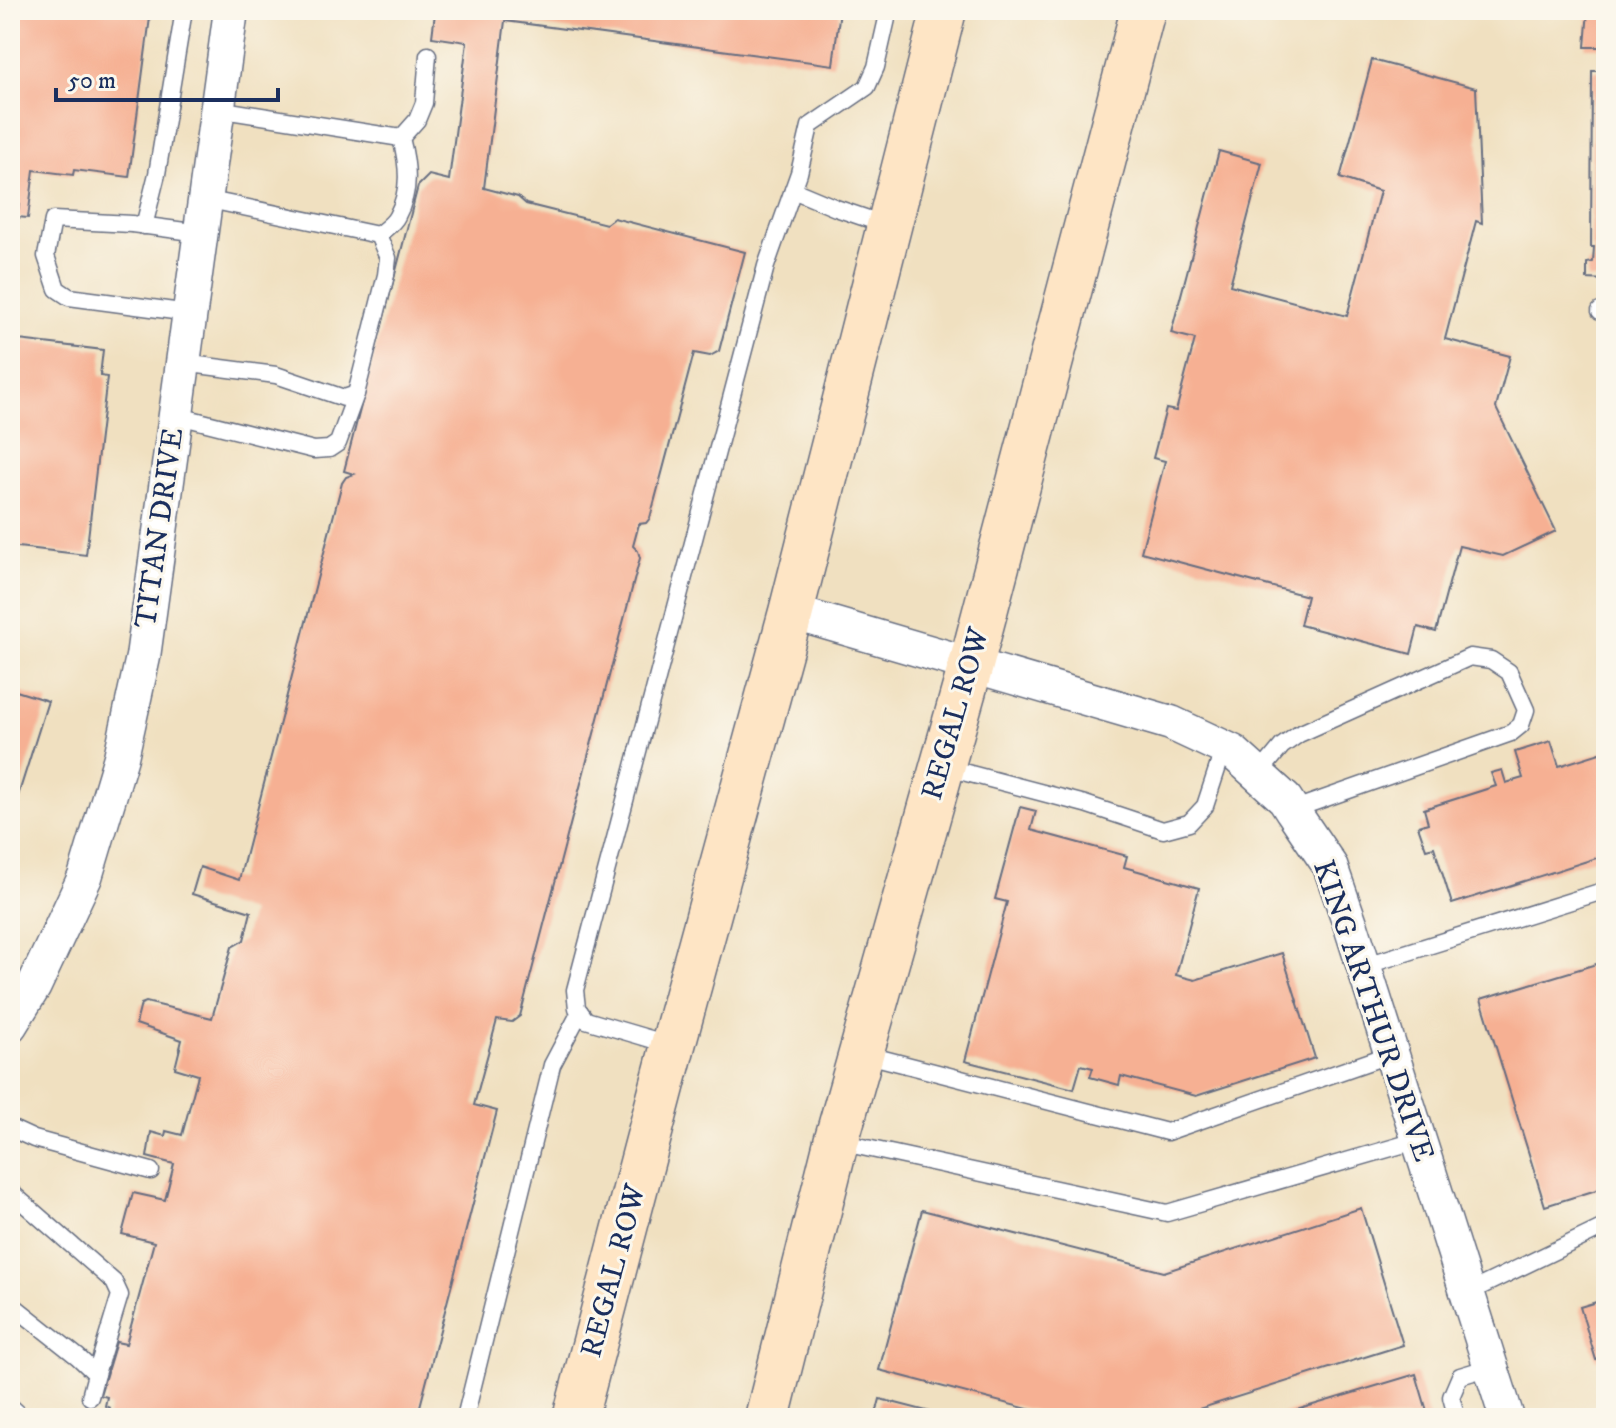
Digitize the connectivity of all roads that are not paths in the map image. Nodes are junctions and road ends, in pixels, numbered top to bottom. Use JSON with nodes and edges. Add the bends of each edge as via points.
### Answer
{"nodes":[{"id":1,"x":184,"y":10,"type":"edge"},
{"id":2,"x":231,"y":10,"type":"edge"},
{"id":3,"x":889,"y":10,"type":"edge"},
{"id":4,"x":944,"y":10,"type":"edge"},
{"id":5,"x":1143,"y":10,"type":"edge"},
{"id":6,"x":428,"y":55,"type":"dead end"},
{"id":7,"x":217,"y":109,"type":"junction"},
{"id":8,"x":401,"y":138,"type":"junction"},
{"id":9,"x":793,"y":190,"type":"junction"},
{"id":10,"x":205,"y":199,"type":"junction"},
{"id":11,"x":144,"y":226,"type":"junction"},
{"id":12,"x":889,"y":226,"type":"junction"},
{"id":13,"x":200,"y":233,"type":"junction"},
{"id":14,"x":378,"y":235,"type":"junction"},
{"id":15,"x":189,"y":313,"type":"junction"},
{"id":16,"x":183,"y":363,"type":"junction"},
{"id":17,"x":356,"y":394,"type":"junction"},
{"id":18,"x":175,"y":415,"type":"junction"},
{"id":19,"x":791,"y":612,"type":"junction"},
{"id":20,"x":971,"y":665,"type":"junction"},
{"id":21,"x":1224,"y":748,"type":"junction"},
{"id":22,"x":942,"y":767,"type":"junction"},
{"id":23,"x":1258,"y":775,"type":"junction"},
{"id":24,"x":1292,"y":810,"type":"junction"},
{"id":25,"x":1606,"y":890,"type":"edge"},
{"id":26,"x":1364,"y":966,"type":"junction"},
{"id":27,"x":580,"y":1012,"type":"junction"},
{"id":28,"x":10,"y":1025,"type":"edge"},
{"id":29,"x":673,"y":1045,"type":"junction"},
{"id":30,"x":861,"y":1054,"type":"junction"},
{"id":31,"x":1391,"y":1054,"type":"junction"},
{"id":32,"x":10,"y":1128,"type":"edge"},
{"id":33,"x":1419,"y":1140,"type":"junction"},
{"id":34,"x":836,"y":1142,"type":"junction"},
{"id":35,"x":151,"y":1171,"type":"dead end"},
{"id":36,"x":10,"y":1194,"type":"edge"},
{"id":37,"x":1606,"y":1226,"type":"edge"},
{"id":38,"x":1467,"y":1293,"type":"junction"},
{"id":39,"x":10,"y":1303,"type":"edge"},
{"id":40,"x":1490,"y":1367,"type":"junction"},
{"id":41,"x":96,"y":1374,"type":"junction"},
{"id":42,"x":90,"y":1397,"type":"dead end"},
{"id":43,"x":10,"y":1406,"type":"edge"},
{"id":44,"x":23,"y":1418,"type":"edge"},
{"id":45,"x":465,"y":1418,"type":"edge"},
{"id":46,"x":575,"y":1418,"type":"edge"},
{"id":47,"x":767,"y":1418,"type":"edge"},
{"id":48,"x":1457,"y":1418,"type":"edge"},
{"id":49,"x":1507,"y":1418,"type":"edge"}],
"edges":[{"from":1,"to":11,"type":"lane"},
{"from":2,"to":7,"type":"street","name":"TITAN DRIVE"},
{"from":3,"to":9,"type":"lane","via":[[867,87],[810,126]]},
{"from":4,"to":12,"type":"main road","name":"REGAL ROW"},
{"from":5,"to":20,"type":"main road","name":"REGAL ROW"},
{"from":6,"to":8,"type":"lane","via":[[424,103]]},
{"from":7,"to":8,"type":"lane"},
{"from":7,"to":10,"type":"street","name":"TITAN DRIVE"},
{"from":8,"to":14,"type":"lane","via":[[407,185],[397,219]]},
{"from":9,"to":12,"type":"lane"},
{"from":9,"to":27,"type":"lane","via":[[766,266],[575,990]]},
{"from":10,"to":13,"type":"street","name":"TITAN DRIVE"},
{"from":10,"to":14,"type":"lane"},
{"from":11,"to":13,"type":"lane"},
{"from":11,"to":15,"type":"lane","via":[[53,220],[46,256],[57,289],[69,297]]},
{"from":12,"to":19,"type":"main road","name":"REGAL ROW"},
{"from":13,"to":15,"type":"street","name":"TITAN DRIVE"},
{"from":14,"to":17,"type":"lane","via":[[388,258],[386,275]]},
{"from":15,"to":16,"type":"street","name":"TITAN DRIVE"},
{"from":16,"to":17,"type":"lane","via":[[276,375],[344,398]]},
{"from":16,"to":18,"type":"street","name":"TITAN DRIVE"},
{"from":17,"to":18,"type":"lane","via":[[338,443],[329,449],[314,450]]},
{"from":18,"to":28,"type":"street","name":"TITAN DRIVE","via":[[143,657],[121,757],[85,877]]},
{"from":19,"to":20,"type":"street","name":"KING ARTHUR DRIVE"},
{"from":19,"to":29,"type":"main road","name":"REGAL ROW"},
{"from":20,"to":21,"type":"street","name":"KING ARTHUR DRIVE","via":[[1171,723]]},
{"from":20,"to":22,"type":"main road","name":"REGAL ROW"},
{"from":21,"to":22,"type":"lane","via":[[1205,806],[1189,823],[1163,830]]},
{"from":21,"to":23,"type":"street","name":"KING ARTHUR DRIVE"},
{"from":22,"to":30,"type":"main road","name":"REGAL ROW"},
{"from":23,"to":24,"type":"street","name":"KING ARTHUR DRIVE"},
{"from":23,"to":24,"type":"lane","via":[[1299,734],[1470,657],[1491,660],[1509,672],[1526,710],[1521,725],[1511,733]]},
{"from":24,"to":26,"type":"street","name":"KING ARTHUR DRIVE","via":[[1330,866]]},
{"from":25,"to":26,"type":"lane"},
{"from":26,"to":31,"type":"street","name":"KING ARTHUR DRIVE"},
{"from":27,"to":29,"type":"lane","via":[[586,1020]]},
{"from":27,"to":45,"type":"lane","via":[[552,1065]]},
{"from":29,"to":46,"type":"main road","name":"REGAL ROW"},
{"from":30,"to":31,"type":"lane","via":[[1167,1132]]},
{"from":30,"to":34,"type":"main road","name":"REGAL ROW"},
{"from":31,"to":33,"type":"street","name":"KING ARTHUR DRIVE"},
{"from":32,"to":35,"type":"lane"},
{"from":33,"to":34,"type":"lane","via":[[1167,1213]]},
{"from":33,"to":38,"type":"street","name":"KING ARTHUR DRIVE"},
{"from":34,"to":47,"type":"main road","name":"REGAL ROW"},
{"from":36,"to":41,"type":"lane","via":[[114,1282],[120,1295]]},
{"from":37,"to":38,"type":"lane"},
{"from":38,"to":40,"type":"street","name":"KING ARTHUR DRIVE"},
{"from":39,"to":41,"type":"lane"},
{"from":40,"to":48,"type":"lane","via":[[1460,1376],[1451,1397]]},
{"from":40,"to":49,"type":"street","name":"KING ARTHUR DRIVE"},
{"from":41,"to":42,"type":"lane"},
{"from":43,"to":44,"type":"lane"}]}
